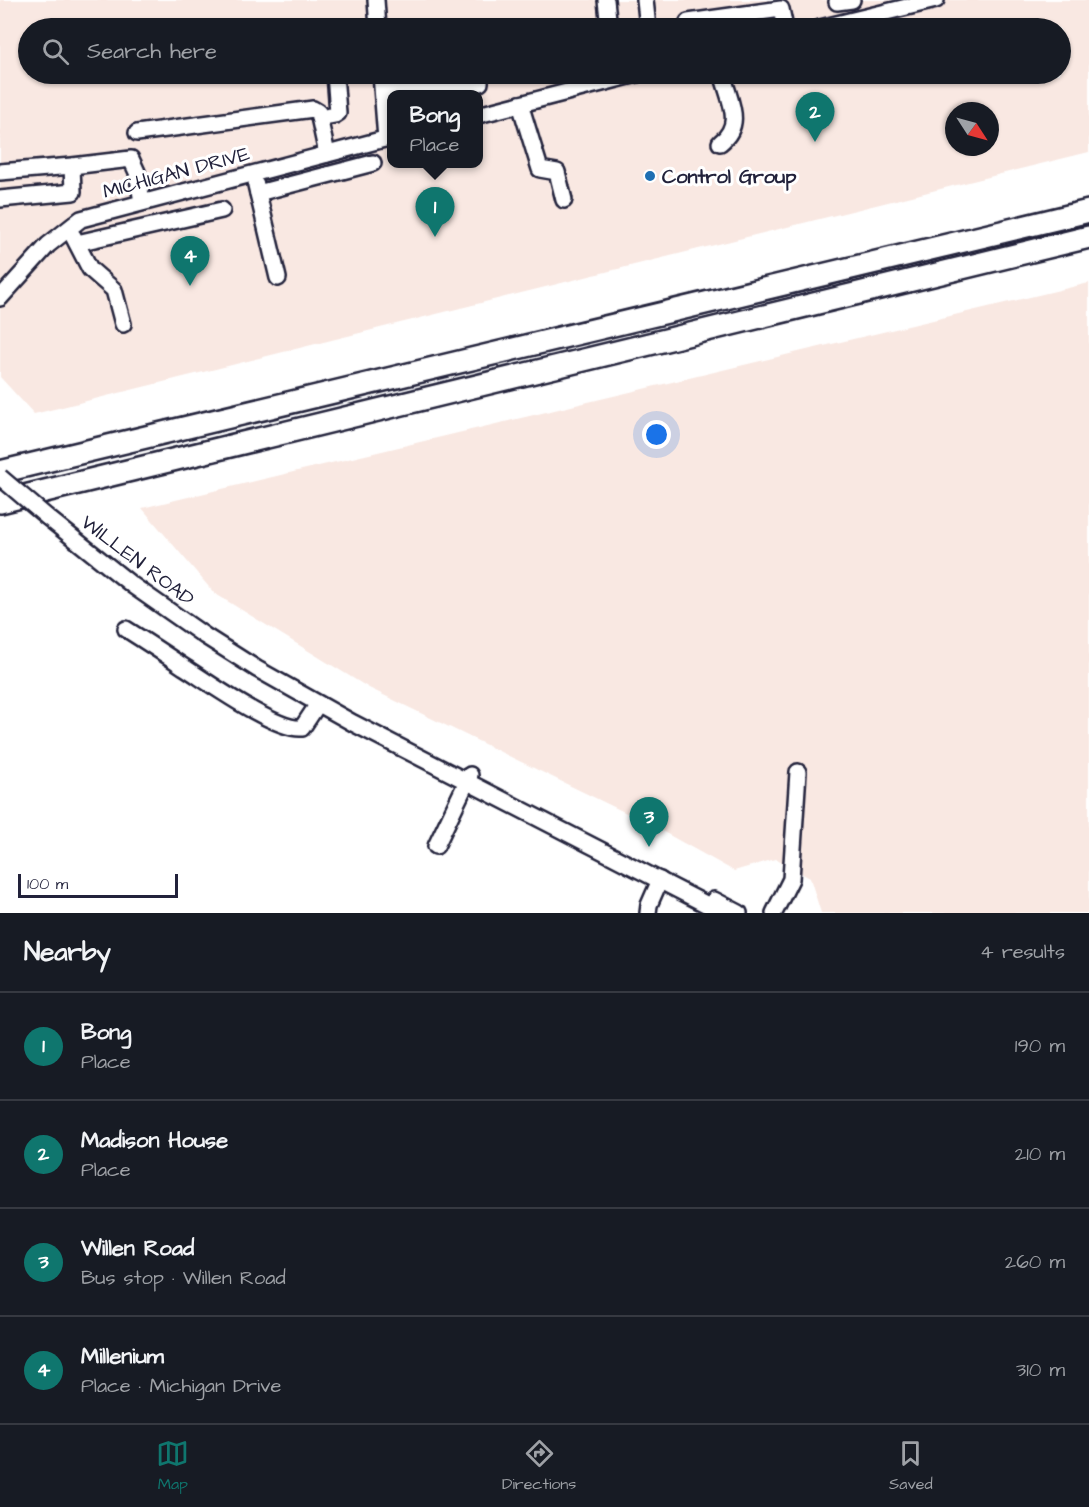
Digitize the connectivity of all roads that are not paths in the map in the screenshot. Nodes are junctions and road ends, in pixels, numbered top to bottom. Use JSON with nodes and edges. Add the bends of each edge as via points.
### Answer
{"nodes":[{"id":1,"x":376,"y":0,"type":"edge"},
{"id":2,"x":606,"y":0,"type":"edge"},
{"id":3,"x":645,"y":0,"type":"edge"},
{"id":4,"x":936,"y":0,"type":"edge"},
{"id":5,"x":895,"y":5,"type":"edge"},
{"id":6,"x":377,"y":18,"type":"edge"},
{"id":7,"x":608,"y":18,"type":"edge"},
{"id":8,"x":647,"y":18,"type":"edge"},
{"id":9,"x":717,"y":18,"type":"edge"},
{"id":10,"x":783,"y":18,"type":"edge"},
{"id":11,"x":853,"y":18,"type":"edge"},
{"id":12,"x":336,"y":84,"type":"edge"},
{"id":13,"x":382,"y":84,"type":"edge"},
{"id":14,"x":466,"y":84,"type":"edge"},
{"id":15,"x":598,"y":84,"type":"edge"},
{"id":16,"x":723,"y":84,"type":"edge"},
{"id":17,"x":383,"y":90,"type":"junction"},
{"id":18,"x":520,"y":104,"type":"junction"},
{"id":19,"x":483,"y":114,"type":"edge"},
{"id":20,"x":319,"y":117,"type":"junction"},
{"id":21,"x":387,"y":122,"type":"edge"},
{"id":22,"x":137,"y":132,"type":"dead end"},
{"id":23,"x":387,"y":139,"type":"edge"},
{"id":24,"x":720,"y":143,"type":"dead end"},
{"id":25,"x":327,"y":154,"type":"junction"},
{"id":26,"x":373,"y":163,"type":"dead end"},
{"id":27,"x":72,"y":166,"type":"junction"},
{"id":28,"x":0,"y":172,"type":"edge"},
{"id":29,"x":253,"y":173,"type":"junction"},
{"id":30,"x":258,"y":193,"type":"junction"},
{"id":31,"x":0,"y":199,"type":"edge"},
{"id":32,"x":564,"y":200,"type":"dead end"},
{"id":33,"x":142,"y":202,"type":"junction"},
{"id":34,"x":222,"y":210,"type":"dead end"},
{"id":35,"x":1089,"y":211,"type":"edge"},
{"id":36,"x":69,"y":229,"type":"junction"},
{"id":37,"x":1089,"y":237,"type":"edge"},
{"id":38,"x":78,"y":243,"type":"junction"},
{"id":39,"x":278,"y":278,"type":"dead end"},
{"id":40,"x":0,"y":298,"type":"edge"},
{"id":41,"x":123,"y":324,"type":"dead end"},
{"id":42,"x":0,"y":472,"type":"edge"},
{"id":43,"x":0,"y":477,"type":"edge"},
{"id":44,"x":0,"y":502,"type":"edge"},
{"id":45,"x":126,"y":628,"type":"dead end"},
{"id":46,"x":257,"y":669,"type":"junction"},
{"id":47,"x":318,"y":704,"type":"junction"},
{"id":48,"x":798,"y":772,"type":"dead end"},
{"id":49,"x":468,"y":779,"type":"junction"},
{"id":50,"x":436,"y":846,"type":"dead end"},
{"id":51,"x":660,"y":880,"type":"junction"},
{"id":52,"x":649,"y":909,"type":"edge"},
{"id":53,"x":634,"y":913,"type":"edge"},
{"id":54,"x":723,"y":913,"type":"edge"},
{"id":55,"x":739,"y":913,"type":"edge"},
{"id":56,"x":774,"y":913,"type":"edge"}],
"edges":[{"from":1,"to":6,"type":"street"},
{"from":2,"to":7,"type":"street"},
{"from":3,"to":8,"type":"street"},
{"from":4,"to":5,"type":"street"},
{"from":5,"to":11,"type":"street"},
{"from":9,"to":10,"type":"street","via":[[782,9]]},
{"from":12,"to":20,"type":"street","via":[[338,113]]},
{"from":13,"to":17,"type":"street"},
{"from":14,"to":17,"type":"street"},
{"from":15,"to":18,"type":"street"},
{"from":16,"to":24,"type":"street","via":[[733,113],[733,127]]},
{"from":17,"to":21,"type":"street"},
{"from":18,"to":19,"type":"street"},
{"from":18,"to":32,"type":"street","via":[[540,170],[557,172]]},
{"from":20,"to":22,"type":"street","via":[[314,109]]},
{"from":20,"to":25,"type":"street"},
{"from":23,"to":25,"type":"street","name":"MICHIGAN DRIVE"},
{"from":25,"to":29,"type":"street","name":"MICHIGAN DRIVE"},
{"from":26,"to":30,"type":"street"},
{"from":27,"to":28,"type":"street"},
{"from":27,"to":31,"type":"street","via":[[73,192]]},
{"from":27,"to":33,"type":"street","via":[[131,159]]},
{"from":29,"to":30,"type":"street"},
{"from":29,"to":33,"type":"street","name":"MICHIGAN DRIVE"},
{"from":30,"to":39,"type":"street"},
{"from":33,"to":36,"type":"street","name":"MICHIGAN DRIVE","via":[[81,219]]},
{"from":34,"to":38,"type":"street"},
{"from":35,"to":42,"type":"highway"},
{"from":36,"to":38,"type":"street"},
{"from":36,"to":40,"type":"street","name":"MICHIGAN DRIVE","via":[[48,245]]},
{"from":37,"to":44,"type":"highway"},
{"from":38,"to":41,"type":"street","via":[[90,269],[114,290]]},
{"from":43,"to":46,"type":"street","name":"WILLEN ROAD","bridge":true,"via":[[132,585]]},
{"from":45,"to":47,"type":"street","via":[[273,721],[302,728]]},
{"from":46,"to":47,"type":"street","name":"WILLEN ROAD"},
{"from":46,"to":49,"type":"street","name":"WILLEN ROAD"},
{"from":47,"to":49,"type":"street","name":"WILLEN ROAD"},
{"from":48,"to":56,"type":"street","via":[[791,879]]},
{"from":49,"to":50,"type":"street"},
{"from":49,"to":51,"type":"street","name":"WILLEN ROAD"},
{"from":49,"to":55,"type":"street","name":"WILLEN ROAD"},
{"from":51,"to":52,"type":"street"},
{"from":51,"to":54,"type":"street","name":"WILLEN ROAD"},
{"from":52,"to":53,"type":"street"}]}
